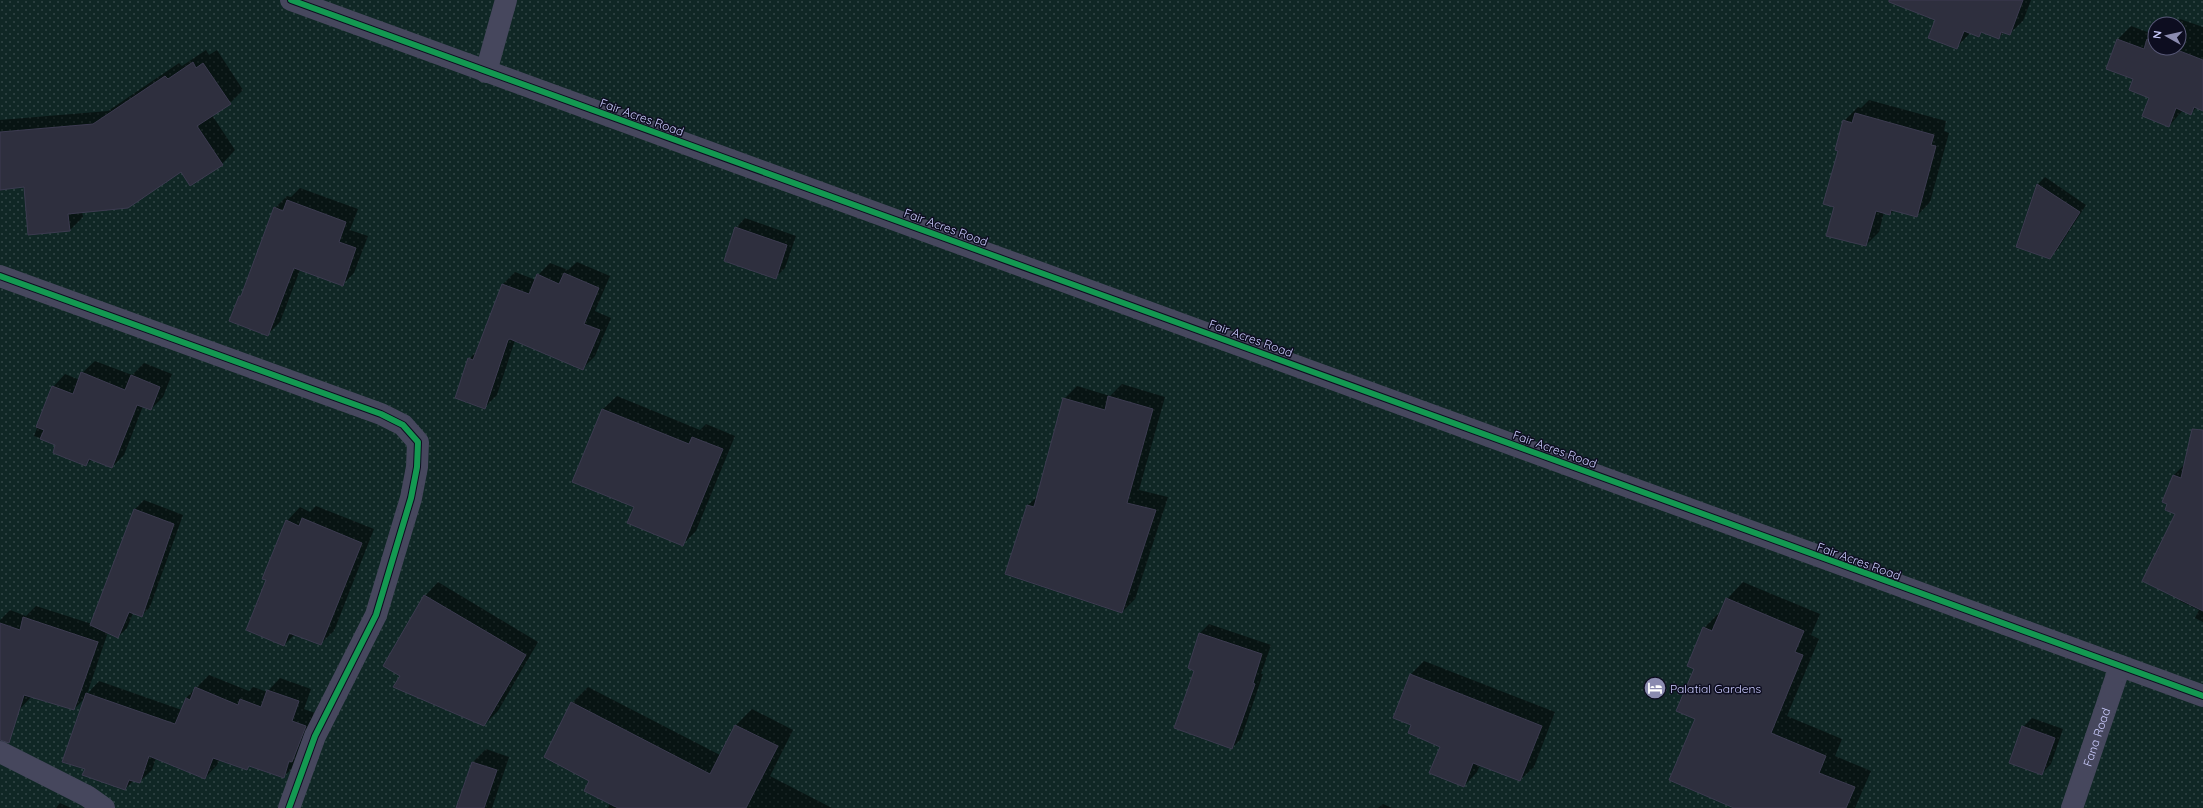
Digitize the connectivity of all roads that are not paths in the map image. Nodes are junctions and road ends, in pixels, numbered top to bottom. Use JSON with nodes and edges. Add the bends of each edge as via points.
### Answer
{"nodes":[{"id":1,"x":291,"y":0,"type":"edge"},
{"id":2,"x":506,"y":0,"type":"edge"},
{"id":3,"x":486,"y":72,"type":"junction"},
{"id":4,"x":0,"y":276,"type":"edge"},
{"id":5,"x":2120,"y":666,"type":"junction"},
{"id":6,"x":2203,"y":696,"type":"edge"},
{"id":7,"x":0,"y":752,"type":"edge"},
{"id":8,"x":104,"y":808,"type":"edge"},
{"id":9,"x":290,"y":808,"type":"edge"},
{"id":10,"x":2072,"y":808,"type":"edge"}],
"edges":[{"from":1,"to":3,"type":"street","name":"Fair Acres Road"},
{"from":2,"to":3,"type":"street"},
{"from":3,"to":5,"type":"street","name":"Fair Acres Road"},
{"from":4,"to":9,"type":"street","via":[[381,414],[403,425],[418,442],[417,467],[411,498],[376,615],[315,736]]},
{"from":5,"to":6,"type":"street","name":"Fair Acres Road"},
{"from":5,"to":10,"type":"street","name":"Fana Road"},
{"from":7,"to":8,"type":"street","via":[[87,796]]}]}
